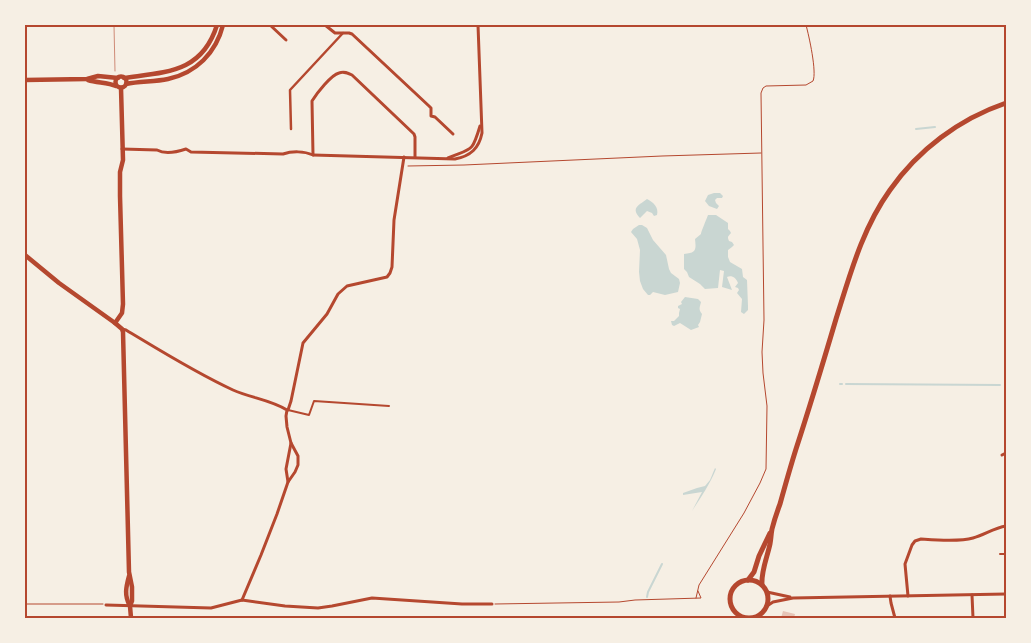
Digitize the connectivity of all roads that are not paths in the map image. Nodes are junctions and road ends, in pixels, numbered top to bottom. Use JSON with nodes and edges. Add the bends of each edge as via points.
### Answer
{"nodes":[{"id":1,"x":217,"y":25,"type":"edge"},
{"id":2,"x":222,"y":25,"type":"edge"},
{"id":3,"x":325,"y":25,"type":"edge"},
{"id":4,"x":478,"y":25,"type":"edge"},
{"id":5,"x":273,"y":26,"type":"edge"},
{"id":6,"x":344,"y":33,"type":"junction"},
{"id":7,"x":286,"y":40,"type":"dead end"},
{"id":8,"x":118,"y":78,"type":"junction"},
{"id":9,"x":124,"y":78,"type":"junction"},
{"id":10,"x":25,"y":80,"type":"edge"},
{"id":11,"x":87,"y":80,"type":"junction"},
{"id":12,"x":126,"y":84,"type":"junction"},
{"id":13,"x":119,"y":87,"type":"junction"},
{"id":14,"x":1006,"y":103,"type":"edge"},
{"id":15,"x":291,"y":128,"type":"dead end"},
{"id":16,"x":453,"y":134,"type":"dead end"},
{"id":17,"x":122,"y":149,"type":"junction"},
{"id":18,"x":313,"y":155,"type":"junction"},
{"id":19,"x":404,"y":157,"type":"junction"},
{"id":20,"x":415,"y":157,"type":"junction"},
{"id":21,"x":25,"y":255,"type":"edge"},
{"id":22,"x":115,"y":323,"type":"junction"},
{"id":23,"x":122,"y":329,"type":"junction"},
{"id":24,"x":389,"y":406,"type":"dead end"},
{"id":25,"x":288,"y":410,"type":"junction"},
{"id":26,"x":291,"y":443,"type":"junction"},
{"id":27,"x":1006,"y":454,"type":"edge"},
{"id":28,"x":1002,"y":455,"type":"dead end"},
{"id":29,"x":288,"y":482,"type":"junction"},
{"id":30,"x":1006,"y":526,"type":"edge"},
{"id":31,"x":772,"y":528,"type":"junction"},
{"id":32,"x":1000,"y":554,"type":"dead end"},
{"id":33,"x":1006,"y":554,"type":"edge"},
{"id":34,"x":748,"y":580,"type":"junction"},
{"id":35,"x":762,"y":585,"type":"junction"},
{"id":36,"x":767,"y":592,"type":"junction"},
{"id":37,"x":1006,"y":594,"type":"edge"},
{"id":38,"x":972,"y":595,"type":"junction"},
{"id":39,"x":890,"y":596,"type":"junction"},
{"id":40,"x":908,"y":596,"type":"junction"},
{"id":41,"x":793,"y":598,"type":"junction"},
{"id":42,"x":242,"y":600,"type":"junction"},
{"id":43,"x":492,"y":604,"type":"road end"},
{"id":44,"x":106,"y":605,"type":"road end"},
{"id":45,"x":130,"y":606,"type":"junction"},
{"id":46,"x":766,"y":606,"type":"junction"},
{"id":47,"x":736,"y":615,"type":"edge"},
{"id":48,"x":131,"y":618,"type":"edge"},
{"id":49,"x":750,"y":618,"type":"edge"},
{"id":50,"x":895,"y":618,"type":"edge"},
{"id":51,"x":973,"y":618,"type":"edge"}],
"edges":[{"from":1,"to":9,"type":"main road","via":[[204,50],[189,64],[172,71]]},
{"from":2,"to":12,"type":"main road","via":[[212,51],[190,71],[168,79]]},
{"from":3,"to":6,"type":"street","via":[[335,33]]},
{"from":4,"to":20,"type":"street","via":[[482,133],[477,147],[462,158]]},
{"from":5,"to":7,"type":"street"},
{"from":6,"to":15,"type":"street","via":[[290,90]]},
{"from":6,"to":16,"type":"street","via":[[352,34],[429,106],[431,116]]},
{"from":8,"to":9,"type":"main road"},
{"from":8,"to":11,"type":"main road","via":[[98,76]]},
{"from":8,"to":13,"type":"main road","via":[[115,82]]},
{"from":9,"to":12,"type":"main road"},
{"from":10,"to":11,"type":"main road"},
{"from":11,"to":13,"type":"main road"},
{"from":12,"to":13,"type":"main road"},
{"from":13,"to":17,"type":"main road"},
{"from":14,"to":31,"type":"main road","via":[[961,124],[918,157],[876,212],[852,270]]},
{"from":17,"to":18,"type":"street"},
{"from":17,"to":22,"type":"main road","via":[[123,304],[122,313]]},
{"from":18,"to":19,"type":"street"},
{"from":18,"to":20,"type":"street","via":[[312,100],[341,72],[352,75],[414,134]]},
{"from":19,"to":20,"type":"street"},
{"from":19,"to":25,"type":"street","via":[[390,273],[385,278],[347,286],[338,294],[304,343]]},
{"from":21,"to":22,"type":"main road"},
{"from":22,"to":23,"type":"main road"},
{"from":23,"to":25,"type":"street","via":[[214,381]]},
{"from":23,"to":45,"type":"main road","via":[[130,572],[126,600]]},
{"from":24,"to":25,"type":"lane","via":[[314,401],[310,415]]},
{"from":25,"to":26,"type":"street","via":[[286,416]]},
{"from":26,"to":29,"type":"street","via":[[286,470]]},
{"from":26,"to":29,"type":"street","via":[[298,462]]},
{"from":27,"to":28,"type":"street"},
{"from":29,"to":42,"type":"street"},
{"from":30,"to":40,"type":"street","via":[[968,539],[915,541],[905,565]]},
{"from":31,"to":34,"type":"main road"},
{"from":31,"to":35,"type":"main road"},
{"from":32,"to":33,"type":"lane"},
{"from":34,"to":35,"type":"main road"},
{"from":34,"to":47,"type":"main road","via":[[736,585],[731,592],[730,602]]},
{"from":35,"to":36,"type":"main road"},
{"from":36,"to":41,"type":"street"},
{"from":36,"to":46,"type":"main road"},
{"from":37,"to":38,"type":"street"},
{"from":38,"to":40,"type":"street"},
{"from":38,"to":51,"type":"street"},
{"from":39,"to":40,"type":"street"},
{"from":39,"to":41,"type":"street"},
{"from":39,"to":50,"type":"street"},
{"from":41,"to":46,"type":"street"},
{"from":42,"to":43,"type":"street","via":[[306,608],[372,598]]},
{"from":42,"to":45,"type":"street","via":[[212,608]]},
{"from":44,"to":45,"type":"street"},
{"from":45,"to":48,"type":"main road"},
{"from":46,"to":49,"type":"main road","via":[[761,614]]},
{"from":47,"to":49,"type":"main road"}]}
